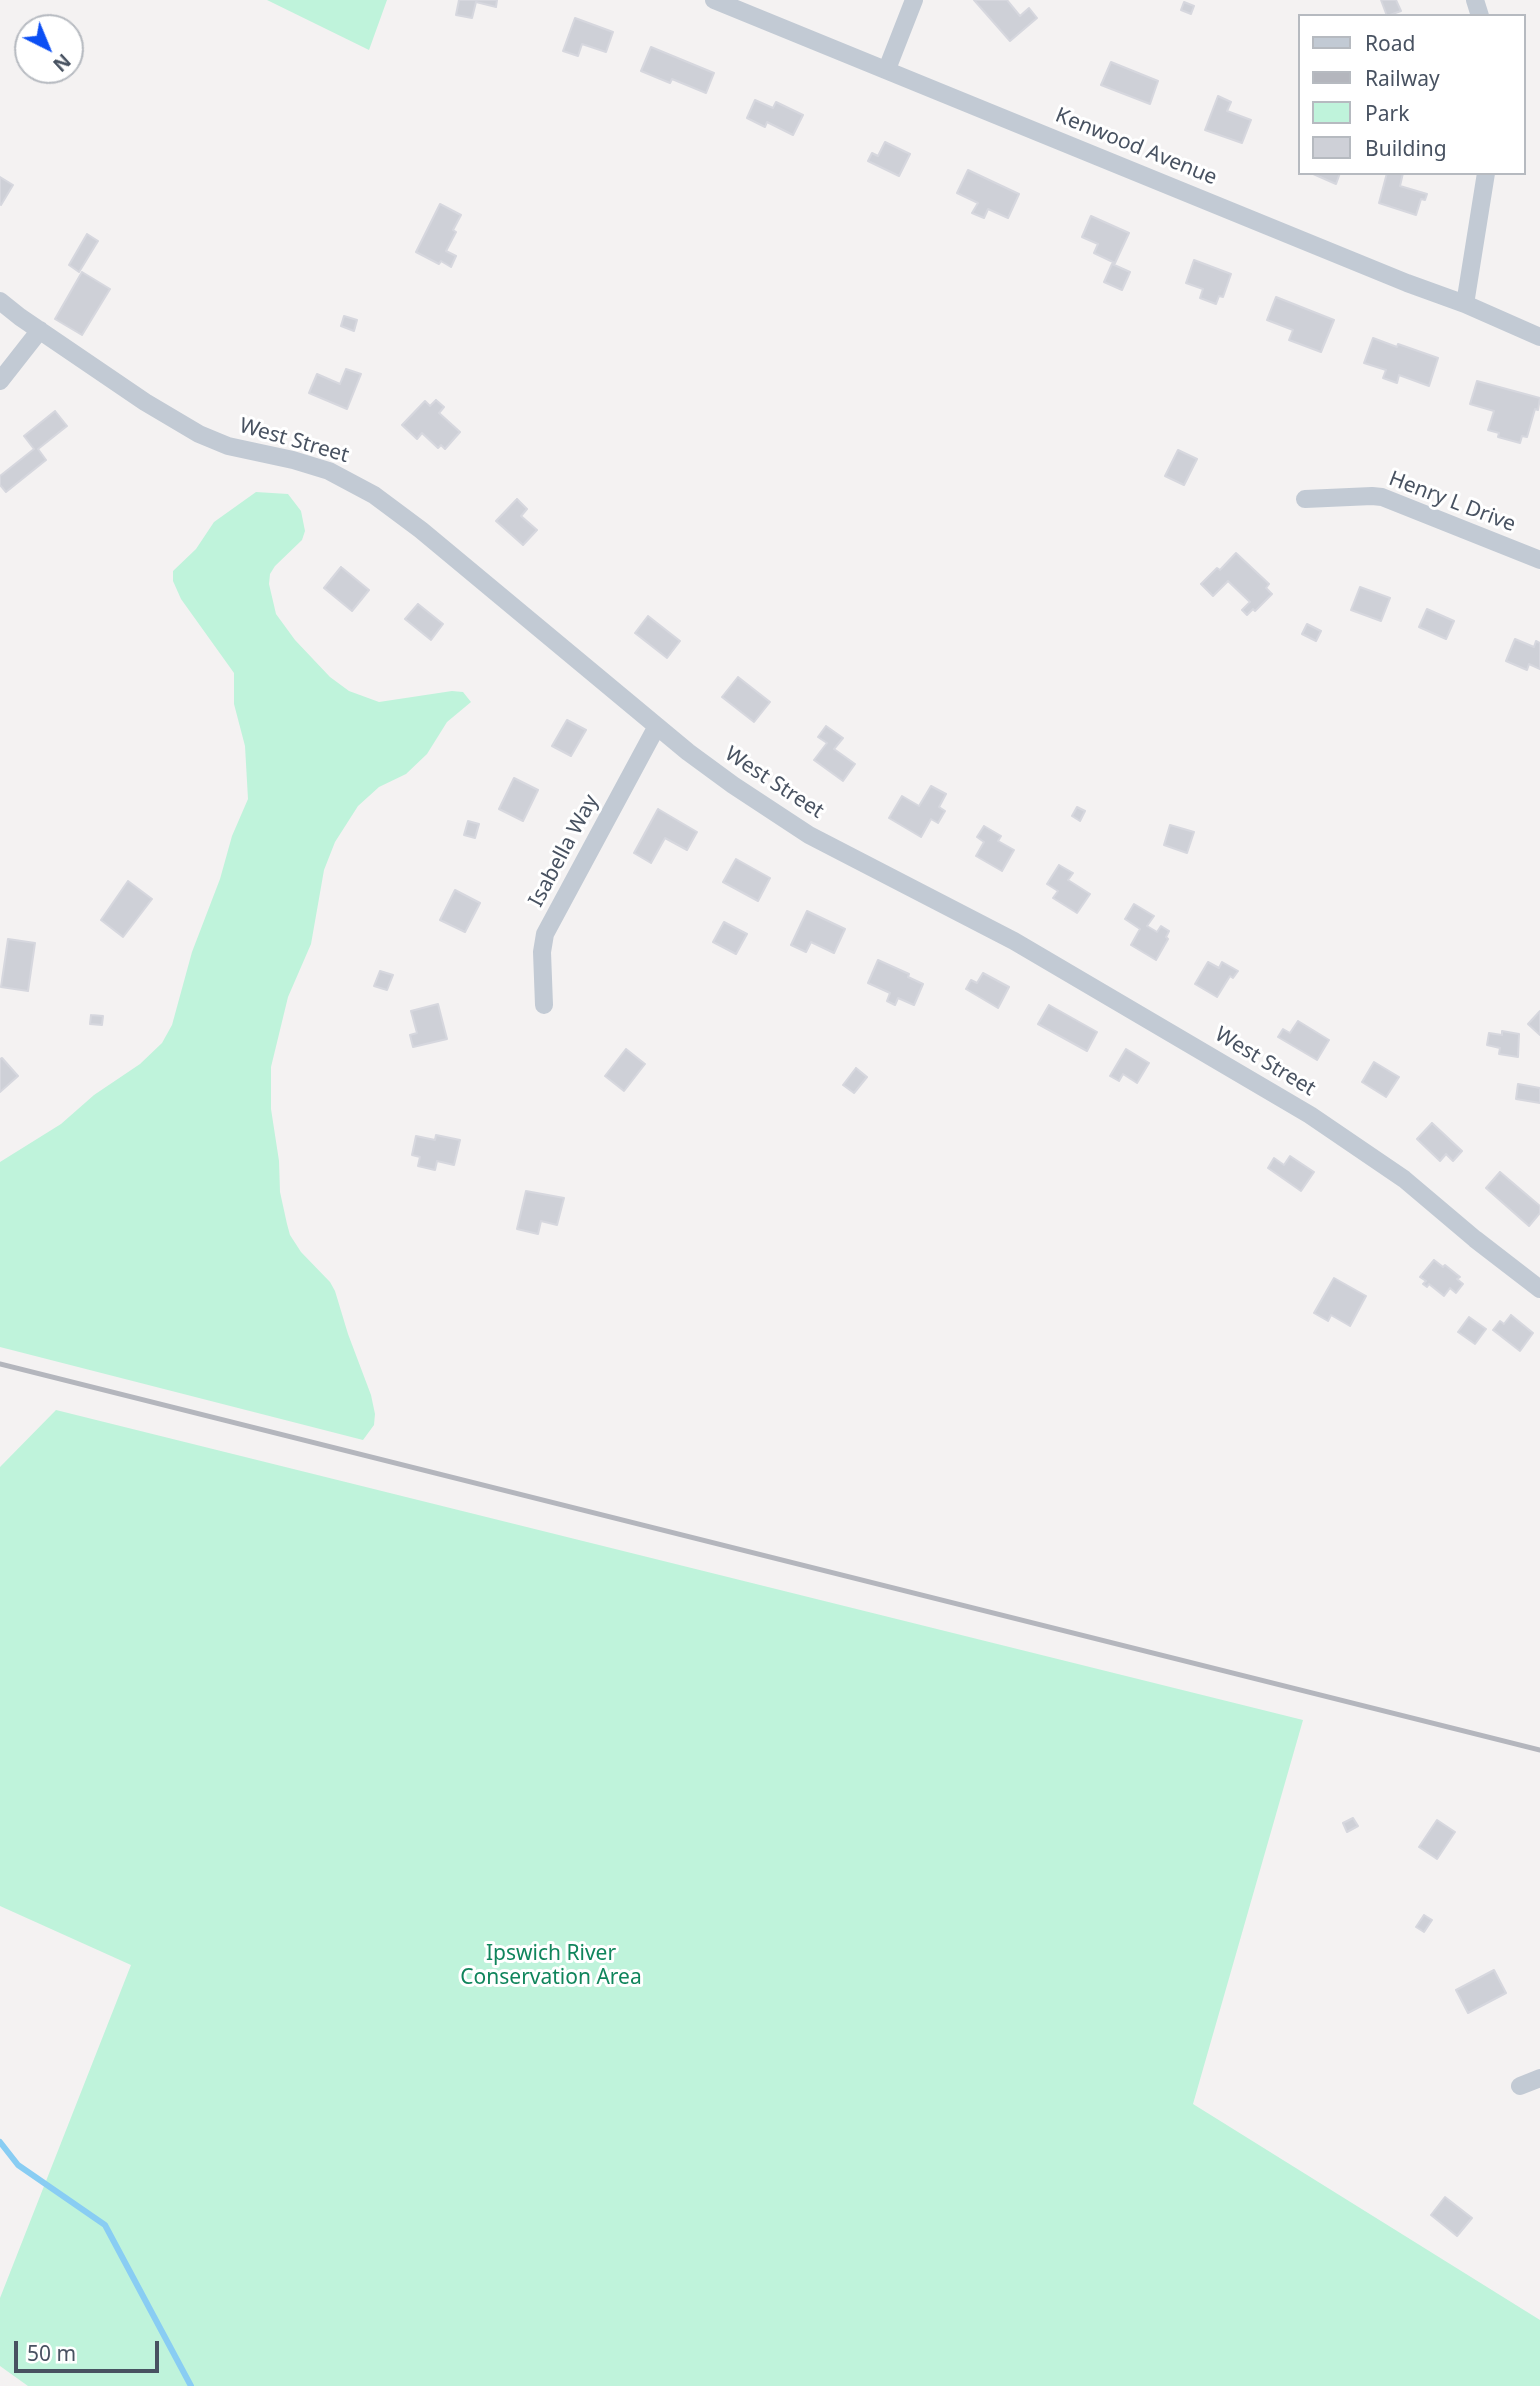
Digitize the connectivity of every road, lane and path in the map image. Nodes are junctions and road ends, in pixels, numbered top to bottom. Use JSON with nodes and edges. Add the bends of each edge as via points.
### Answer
{"nodes":[{"id":1,"x":714,"y":0,"type":"edge"},
{"id":2,"x":914,"y":0,"type":"edge"},
{"id":3,"x":887,"y":69,"type":"junction"},
{"id":4,"x":1486,"y":175,"type":"edge"},
{"id":5,"x":0,"y":301,"type":"edge"},
{"id":6,"x":1465,"y":304,"type":"junction"},
{"id":7,"x":40,"y":330,"type":"junction"},
{"id":8,"x":1540,"y":337,"type":"edge"},
{"id":9,"x":0,"y":380,"type":"edge"},
{"id":10,"x":1305,"y":499,"type":"dead end"},
{"id":11,"x":1540,"y":560,"type":"edge"},
{"id":12,"x":657,"y":726,"type":"junction"},
{"id":13,"x":544,"y":1005,"type":"dead end"},
{"id":14,"x":1540,"y":1289,"type":"edge"},
{"id":15,"x":1540,"y":2078,"type":"edge"},
{"id":16,"x":1520,"y":2086,"type":"dead end"}],
"edges":[{"from":1,"to":3,"type":"street","name":"Kenwood Avenue"},
{"from":2,"to":3,"type":"street"},
{"from":3,"to":6,"type":"street","name":"Kenwood Avenue"},
{"from":4,"to":6,"type":"street"},
{"from":5,"to":7,"type":"street","name":"West Street"},
{"from":6,"to":8,"type":"street","name":"Kenwood Avenue"},
{"from":7,"to":9,"type":"street"},
{"from":7,"to":12,"type":"street","name":"West Street","via":[[199,434],[228,446],[329,471],[374,495]]},
{"from":10,"to":11,"type":"street","name":"Henry L Drive","via":[[1382,497]]},
{"from":12,"to":13,"type":"street","name":"Isabella Way","via":[[545,934]]},
{"from":12,"to":14,"type":"street","name":"West Street","via":[[733,785],[809,835],[1014,941],[1358,1146]]},
{"from":15,"to":16,"type":"street"}]}
